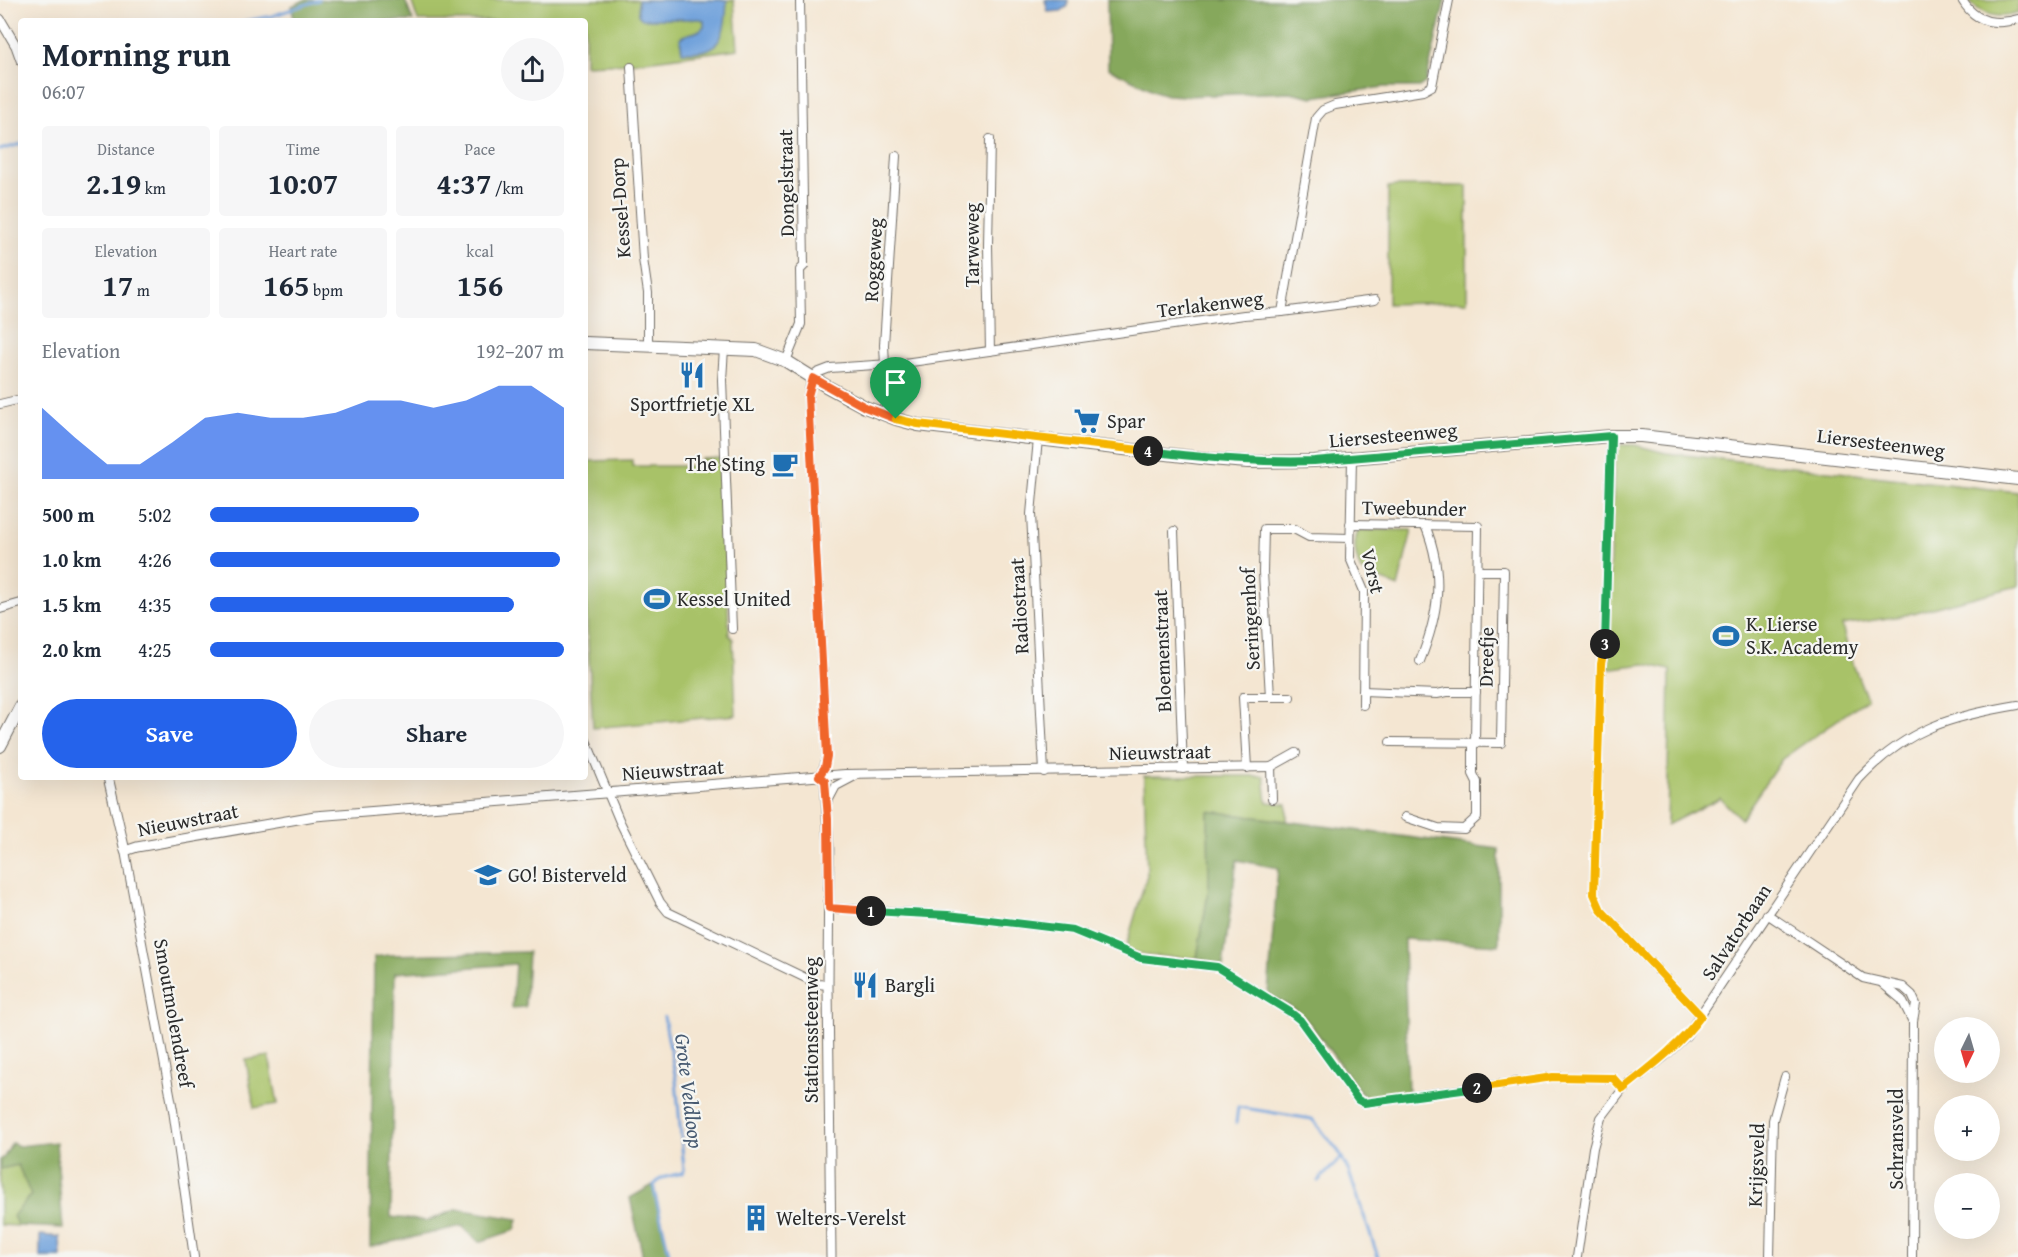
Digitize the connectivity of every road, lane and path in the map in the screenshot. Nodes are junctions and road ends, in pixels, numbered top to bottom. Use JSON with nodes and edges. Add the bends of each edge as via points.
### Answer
{"nodes":[{"id":1,"x":800,"y":0,"type":"edge"},
{"id":2,"x":1449,"y":0,"type":"edge"},
{"id":3,"x":1962,"y":0,"type":"edge"},
{"id":4,"x":2018,"y":19,"type":"edge"},
{"id":5,"x":1,"y":22,"type":"edge"},
{"id":6,"x":18,"y":54,"type":"edge"},
{"id":7,"x":631,"y":67,"type":"dead end"},
{"id":8,"x":990,"y":139,"type":"dead end"},
{"id":9,"x":896,"y":156,"type":"dead end"},
{"id":10,"x":1375,"y":300,"type":"dead end"},
{"id":11,"x":1282,"y":312,"type":"junction"},
{"id":12,"x":588,"y":343,"type":"edge"},
{"id":13,"x":648,"y":346,"type":"junction"},
{"id":14,"x":724,"y":348,"type":"junction"},
{"id":15,"x":990,"y":351,"type":"junction"},
{"id":16,"x":786,"y":361,"type":"junction"},
{"id":17,"x":885,"y":365,"type":"junction"},
{"id":18,"x":813,"y":378,"type":"junction"},
{"id":19,"x":18,"y":400,"type":"edge"},
{"id":20,"x":0,"y":404,"type":"edge"},
{"id":21,"x":1611,"y":436,"type":"junction"},
{"id":22,"x":1038,"y":439,"type":"junction"},
{"id":23,"x":1352,"y":458,"type":"junction"},
{"id":24,"x":2018,"y":478,"type":"edge"},
{"id":25,"x":1350,"y":524,"type":"junction"},
{"id":26,"x":1425,"y":525,"type":"junction"},
{"id":27,"x":1478,"y":525,"type":"joint"},
{"id":28,"x":1173,"y":531,"type":"dead end"},
{"id":29,"x":1350,"y":538,"type":"junction"},
{"id":30,"x":1478,"y":571,"type":"junction"},
{"id":31,"x":18,"y":604,"type":"edge"},
{"id":32,"x":0,"y":609,"type":"edge"},
{"id":33,"x":732,"y":629,"type":"dead end"},
{"id":34,"x":1420,"y":662,"type":"dead end"},
{"id":35,"x":1363,"y":691,"type":"junction"},
{"id":36,"x":1476,"y":692,"type":"junction"},
{"id":37,"x":1270,"y":697,"type":"junction"},
{"id":38,"x":1290,"y":697,"type":"dead end"},
{"id":39,"x":1363,"y":705,"type":"dead end"},
{"id":40,"x":2018,"y":705,"type":"edge"},
{"id":41,"x":18,"y":712,"type":"edge"},
{"id":42,"x":1390,"y":742,"type":"dead end"},
{"id":43,"x":1476,"y":742,"type":"junction"},
{"id":44,"x":0,"y":746,"type":"edge"},
{"id":45,"x":588,"y":746,"type":"edge"},
{"id":46,"x":1296,"y":753,"type":"dead end"},
{"id":47,"x":1271,"y":767,"type":"junction"},
{"id":48,"x":1247,"y":768,"type":"junction"},
{"id":49,"x":1183,"y":769,"type":"junction"},
{"id":50,"x":1044,"y":772,"type":"junction"},
{"id":51,"x":857,"y":775,"type":"junction"},
{"id":52,"x":819,"y":776,"type":"junction"},
{"id":53,"x":109,"y":780,"type":"edge"},
{"id":54,"x":607,"y":793,"type":"junction"},
{"id":55,"x":1272,"y":799,"type":"dead end"},
{"id":56,"x":827,"y":803,"type":"junction"},
{"id":57,"x":1405,"y":817,"type":"dead end"},
{"id":58,"x":125,"y":851,"type":"junction"},
{"id":59,"x":829,"y":908,"type":"junction"},
{"id":60,"x":1767,"y":914,"type":"junction"},
{"id":61,"x":828,"y":985,"type":"junction"},
{"id":62,"x":1701,"y":1016,"type":"junction"},
{"id":63,"x":1785,"y":1077,"type":"dead end"},
{"id":64,"x":1623,"y":1089,"type":"junction"},
{"id":65,"x":194,"y":1257,"type":"edge"},
{"id":66,"x":831,"y":1257,"type":"edge"},
{"id":67,"x":1577,"y":1257,"type":"edge"},
{"id":68,"x":1770,"y":1257,"type":"edge"},
{"id":69,"x":1912,"y":1257,"type":"edge"}],
"edges":[{"from":1,"to":16,"type":"street","name":"Dongelstraat","via":[[804,266],[800,270],[801,324]]},
{"from":2,"to":11,"type":"street","name":"Terlakenweg","via":[[1432,86],[1423,92],[1335,105],[1316,118]]},
{"from":3,"to":4,"type":"street","via":[[1968,10],[1984,20],[1993,23]]},
{"from":5,"to":6,"type":"street"},
{"from":7,"to":13,"type":"street","name":"Kessel-Dorp","via":[[648,292]]},
{"from":8,"to":15,"type":"street","name":"Tarweweg"},
{"from":9,"to":17,"type":"street","name":"Roggeweg"},
{"from":10,"to":11,"type":"street"},
{"from":11,"to":15,"type":"street","name":"Terlakenweg"},
{"from":12,"to":13,"type":"main road"},
{"from":13,"to":14,"type":"main road"},
{"from":14,"to":16,"type":"main road","via":[[756,350]]},
{"from":14,"to":33,"type":"street"},
{"from":15,"to":17,"type":"street","name":"Terlakenweg"},
{"from":16,"to":18,"type":"main road","name":"Liersesteenweg"},
{"from":17,"to":18,"type":"street","name":"Terlakenweg","via":[[823,369]]},
{"from":18,"to":22,"type":"main road","name":"Liersesteenweg","via":[[896,419]]},
{"from":18,"to":52,"type":"street","via":[[808,396],[827,756]]},
{"from":19,"to":20,"type":"street"},
{"from":21,"to":23,"type":"main road","name":"Liersesteenweg"},
{"from":21,"to":24,"type":"main road","name":"Liersesteenweg","via":[[1641,436]]},
{"from":21,"to":62,"type":"street","via":[[1594,894],[1601,910]]},
{"from":22,"to":23,"type":"main road","name":"Liersesteenweg","via":[[1248,462]]},
{"from":22,"to":50,"type":"street","name":"Radiostraat","via":[[1031,514]]},
{"from":23,"to":25,"type":"street","name":"Vorst"},
{"from":25,"to":26,"type":"street","name":"Tweebunder"},
{"from":25,"to":29,"type":"street","name":"Vorst"},
{"from":26,"to":27,"type":"street","name":"Tweebunder"},
{"from":26,"to":34,"type":"street","via":[[1434,546],[1438,593],[1430,637]]},
{"from":27,"to":30,"type":"street","name":"Dreefje"},
{"from":28,"to":49,"type":"street","name":"Bloemenstraat"},
{"from":29,"to":35,"type":"street","name":"Vorst","via":[[1350,558],[1364,591]]},
{"from":29,"to":37,"type":"street","name":"Seringenhof","via":[[1310,537],[1294,529],[1264,529]]},
{"from":30,"to":36,"type":"street","name":"Dreefje"},
{"from":30,"to":43,"type":"street","name":"Dreefje","via":[[1504,571],[1501,743]]},
{"from":31,"to":32,"type":"street"},
{"from":35,"to":36,"type":"street"},
{"from":35,"to":39,"type":"street","name":"Vorst"},
{"from":36,"to":43,"type":"street","name":"Dreefje"},
{"from":37,"to":38,"type":"street"},
{"from":37,"to":48,"type":"street","name":"Seringenhof","via":[[1243,697]]},
{"from":40,"to":60,"type":"street","name":"Salvatorbaan","via":[[1942,721],[1875,761],[1843,801]]},
{"from":41,"to":44,"type":"main road"},
{"from":42,"to":43,"type":"street","name":"Dreefje"},
{"from":43,"to":57,"type":"street","via":[[1473,774],[1477,782],[1477,817],[1464,828],[1438,828]]},
{"from":45,"to":54,"type":"street"},
{"from":46,"to":47,"type":"street"},
{"from":47,"to":48,"type":"street"},
{"from":47,"to":55,"type":"street"},
{"from":48,"to":49,"type":"street","name":"Nieuwstraat"},
{"from":49,"to":50,"type":"street","name":"Nieuwstraat"},
{"from":50,"to":51,"type":"street","name":"Nieuwstraat"},
{"from":51,"to":52,"type":"street","name":"Nieuwstraat"},
{"from":51,"to":56,"type":"street","via":[[836,786]]},
{"from":52,"to":54,"type":"street","name":"Nieuwstraat"},
{"from":52,"to":56,"type":"street","name":"Stationssteenweg","via":[[825,781]]},
{"from":53,"to":58,"type":"street","name":"Smoutmolendreef"},
{"from":54,"to":58,"type":"street","name":"Nieuwstraat","via":[[315,816]]},
{"from":54,"to":61,"type":"street","via":[[668,912],[818,984]]},
{"from":56,"to":59,"type":"street","name":"Stationssteenweg"},
{"from":58,"to":65,"type":"street","name":"Smoutmolendreef","via":[[173,1110]]},
{"from":59,"to":61,"type":"street","name":"Stationssteenweg"},
{"from":59,"to":64,"type":"street","via":[[948,915],[1061,928],[1085,933],[1141,958],[1217,967],[1300,1020],[1364,1103],[1553,1077],[1613,1078]]},
{"from":60,"to":62,"type":"street","name":"Salvatorbaan"},
{"from":60,"to":69,"type":"street","name":"Schransveld","via":[[1863,978],[1904,987],[1916,1004],[1912,1021]]},
{"from":61,"to":66,"type":"street","name":"Stationssteenweg"},
{"from":62,"to":64,"type":"street","name":"Salvatorbaan","via":[[1665,1056]]},
{"from":63,"to":68,"type":"street","name":"Krijgsveld","via":[[1773,1120]]},
{"from":64,"to":67,"type":"street","name":"Salvatorbaan","via":[[1601,1118]]}]}
